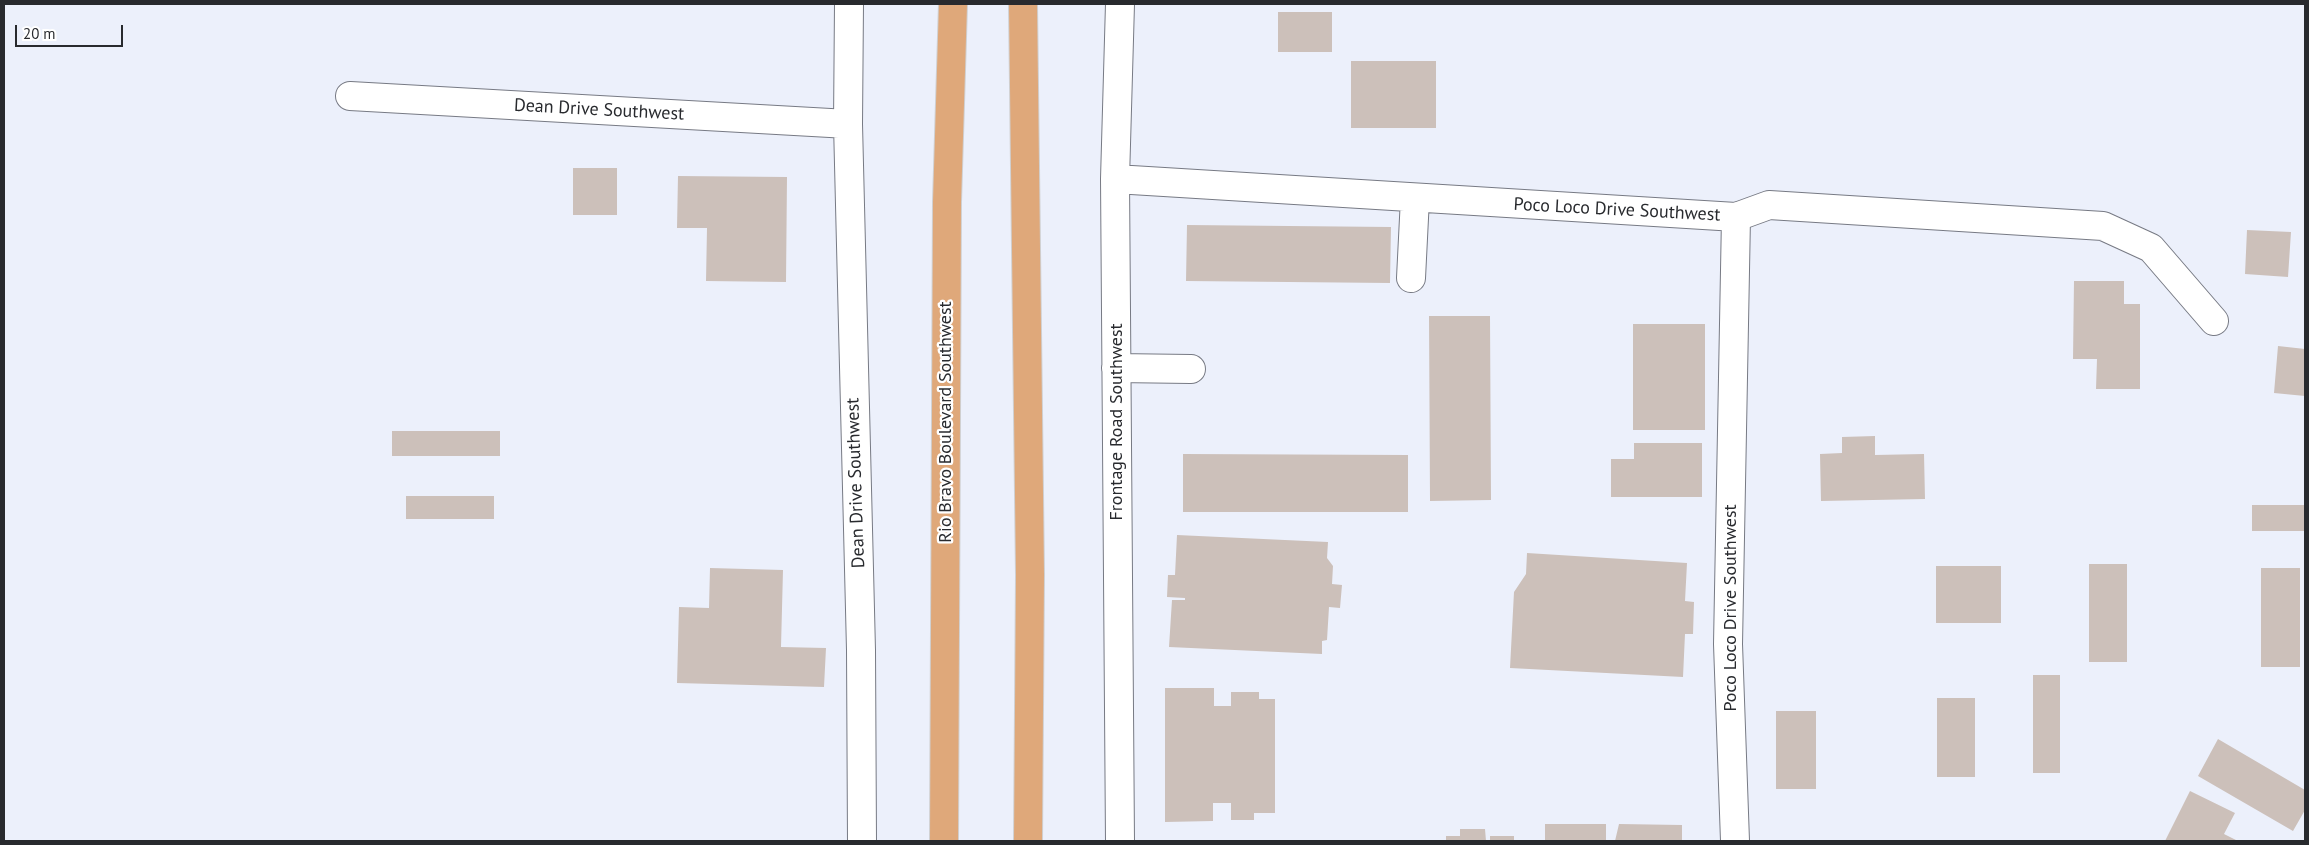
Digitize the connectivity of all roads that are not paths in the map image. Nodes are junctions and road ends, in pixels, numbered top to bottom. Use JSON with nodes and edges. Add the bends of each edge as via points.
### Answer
{"nodes":[{"id":1,"x":849,"y":4,"type":"edge"},
{"id":2,"x":953,"y":4,"type":"edge"},
{"id":3,"x":1023,"y":4,"type":"edge"},
{"id":4,"x":1120,"y":4,"type":"edge"},
{"id":5,"x":350,"y":96,"type":"dead end"},
{"id":6,"x":848,"y":124,"type":"junction"},
{"id":7,"x":1115,"y":179,"type":"junction"},
{"id":8,"x":1415,"y":198,"type":"junction"},
{"id":9,"x":1736,"y":217,"type":"junction"},
{"id":10,"x":1411,"y":278,"type":"dead end"},
{"id":11,"x":2214,"y":321,"type":"dead end"},
{"id":12,"x":1116,"y":368,"type":"junction"},
{"id":13,"x":1191,"y":369,"type":"dead end"},
{"id":14,"x":862,"y":841,"type":"edge"},
{"id":15,"x":944,"y":841,"type":"edge"},
{"id":16,"x":1028,"y":841,"type":"edge"},
{"id":17,"x":1120,"y":841,"type":"edge"},
{"id":18,"x":1735,"y":841,"type":"edge"}],
"edges":[{"from":1,"to":6,"type":"street","name":"Dean Drive Southwest"},
{"from":2,"to":15,"type":"main road","name":"Rio Bravo Boulevard Southwest","via":[[947,212]]},
{"from":3,"to":16,"type":"main road","via":[[1030,575]]},
{"from":4,"to":7,"type":"street","name":"Frontage Road Southwest"},
{"from":5,"to":6,"type":"street","name":"Dean Drive Southwest"},
{"from":6,"to":14,"type":"street","name":"Dean Drive Southwest","via":[[861,650]]},
{"from":7,"to":8,"type":"street","name":"Poco Loco Drive Southwest"},
{"from":7,"to":12,"type":"street","name":"Frontage Road Southwest"},
{"from":8,"to":9,"type":"street","name":"Poco Loco Drive Southwest"},
{"from":8,"to":10,"type":"street"},
{"from":9,"to":11,"type":"street","via":[[1769,205],[2103,226],[2151,248]]},
{"from":9,"to":18,"type":"street","name":"Poco Loco Drive Southwest","via":[[1728,644]]},
{"from":12,"to":13,"type":"street"},
{"from":12,"to":17,"type":"street","name":"Frontage Road Southwest"}]}
